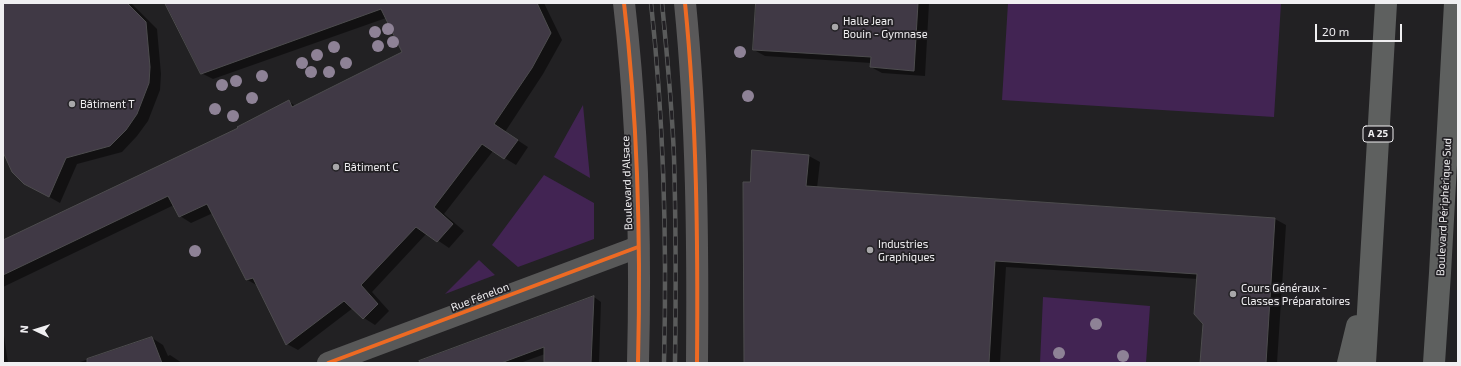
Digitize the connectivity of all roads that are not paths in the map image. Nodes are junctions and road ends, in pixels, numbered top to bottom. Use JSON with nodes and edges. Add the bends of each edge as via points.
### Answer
{"nodes":[{"id":1,"x":624,"y":3,"type":"edge"},
{"id":2,"x":684,"y":3,"type":"edge"},
{"id":3,"x":1386,"y":3,"type":"edge"},
{"id":4,"x":1455,"y":3,"type":"edge"},
{"id":5,"x":638,"y":247,"type":"junction"},
{"id":6,"x":1371,"y":264,"type":"junction"},
{"id":7,"x":1440,"y":273,"type":"junction"},
{"id":8,"x":328,"y":363,"type":"edge"},
{"id":9,"x":638,"y":363,"type":"edge"},
{"id":10,"x":697,"y":363,"type":"edge"},
{"id":11,"x":1348,"y":363,"type":"edge"},
{"id":12,"x":1365,"y":363,"type":"edge"},
{"id":13,"x":1434,"y":363,"type":"edge"},
{"id":14,"x":1441,"y":363,"type":"edge"}],
"edges":[{"from":1,"to":5,"type":"main road","name":"Boulevard d'Alsace","via":[[634,115]]},
{"from":2,"to":10,"type":"main road","via":[[696,170]]},
{"from":3,"to":6,"type":"highway","number":"A 25"},
{"from":4,"to":7,"type":"highway","name":"Boulevard Périphérique Sud"},
{"from":5,"to":8,"type":"street","name":"Rue Fénelon"},
{"from":5,"to":9,"type":"main road","name":"Boulevard d'Alsace"},
{"from":6,"to":11,"type":"highway"},
{"from":6,"to":12,"type":"highway","number":"A 25"},
{"from":7,"to":13,"type":"highway","name":"Boulevard Périphérique Sud"},
{"from":7,"to":14,"type":"highway"}]}
